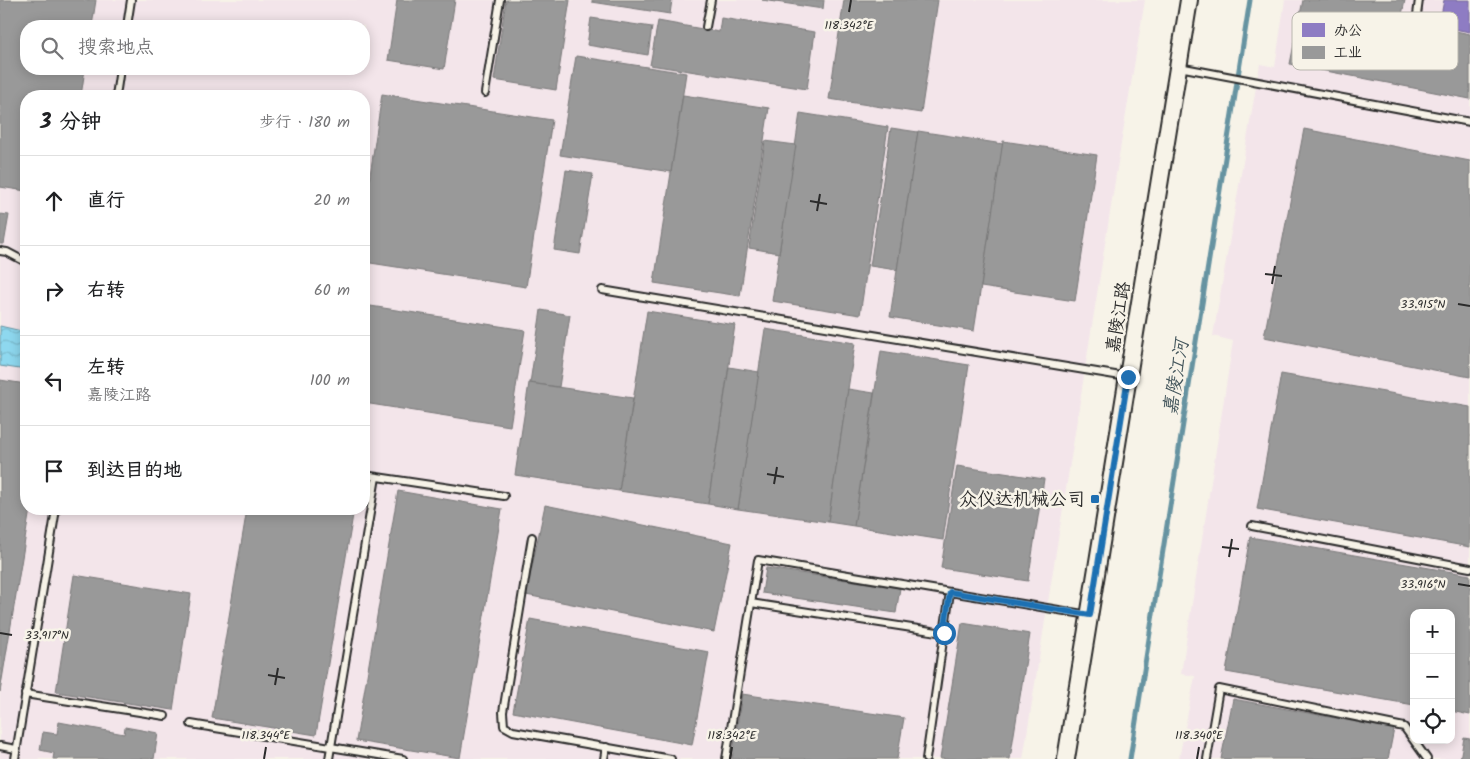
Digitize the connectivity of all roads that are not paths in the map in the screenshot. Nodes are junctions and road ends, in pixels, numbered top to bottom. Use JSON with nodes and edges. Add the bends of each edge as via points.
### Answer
{"nodes":[{"id":1,"x":131,"y":0,"type":"edge"},
{"id":2,"x":500,"y":0,"type":"edge"},
{"id":3,"x":711,"y":0,"type":"edge"},
{"id":4,"x":1190,"y":0,"type":"edge"},
{"id":5,"x":128,"y":20,"type":"edge"},
{"id":6,"x":706,"y":27,"type":"dead end"},
{"id":7,"x":1179,"y":67,"type":"junction"},
{"id":8,"x":119,"y":75,"type":"edge"},
{"id":9,"x":117,"y":90,"type":"edge"},
{"id":10,"x":485,"y":93,"type":"dead end"},
{"id":11,"x":1470,"y":122,"type":"edge"},
{"id":12,"x":0,"y":251,"type":"edge"},
{"id":13,"x":20,"y":259,"type":"edge"},
{"id":14,"x":602,"y":290,"type":"dead end"},
{"id":15,"x":1128,"y":377,"type":"junction"},
{"id":16,"x":370,"y":476,"type":"edge"},
{"id":17,"x":376,"y":477,"type":"junction"},
{"id":18,"x":504,"y":496,"type":"dead end"},
{"id":19,"x":370,"y":513,"type":"edge"},
{"id":20,"x":55,"y":515,"type":"edge"},
{"id":21,"x":370,"y":515,"type":"edge"},
{"id":22,"x":1252,"y":526,"type":"dead end"},
{"id":23,"x":532,"y":538,"type":"dead end"},
{"id":24,"x":1470,"y":568,"type":"edge"},
{"id":25,"x":950,"y":592,"type":"junction"},
{"id":26,"x":751,"y":603,"type":"junction"},
{"id":27,"x":1090,"y":615,"type":"junction"},
{"id":28,"x":944,"y":633,"type":"junction"},
{"id":29,"x":25,"y":694,"type":"junction"},
{"id":30,"x":165,"y":716,"type":"dead end"},
{"id":31,"x":191,"y":724,"type":"dead end"},
{"id":32,"x":0,"y":746,"type":"edge"},
{"id":33,"x":331,"y":747,"type":"junction"},
{"id":34,"x":606,"y":747,"type":"junction"},
{"id":35,"x":16,"y":749,"type":"junction"},
{"id":36,"x":14,"y":759,"type":"edge"},
{"id":37,"x":329,"y":759,"type":"edge"},
{"id":38,"x":403,"y":759,"type":"edge"},
{"id":39,"x":604,"y":759,"type":"edge"},
{"id":40,"x":671,"y":759,"type":"edge"},
{"id":41,"x":726,"y":759,"type":"edge"},
{"id":42,"x":926,"y":759,"type":"edge"},
{"id":43,"x":1066,"y":759,"type":"edge"},
{"id":44,"x":1207,"y":759,"type":"edge"},
{"id":45,"x":1427,"y":759,"type":"edge"}],
"edges":[{"from":1,"to":5,"type":"lane"},
{"from":2,"to":10,"type":"lane"},
{"from":3,"to":6,"type":"lane"},
{"from":4,"to":7,"type":"street","name":"嘉陵江路"},
{"from":7,"to":11,"type":"lane"},
{"from":7,"to":15,"type":"street","name":"嘉陵江路"},
{"from":8,"to":9,"type":"lane"},
{"from":12,"to":13,"type":"lane"},
{"from":14,"to":15,"type":"lane"},
{"from":15,"to":27,"type":"street","name":"嘉陵江路"},
{"from":16,"to":17,"type":"lane"},
{"from":17,"to":18,"type":"lane"},
{"from":17,"to":19,"type":"lane"},
{"from":20,"to":29,"type":"lane"},
{"from":21,"to":33,"type":"lane"},
{"from":22,"to":24,"type":"lane"},
{"from":23,"to":34,"type":"lane","via":[[502,712],[504,726],[513,731]]},
{"from":25,"to":26,"type":"lane","via":[[758,560]]},
{"from":25,"to":27,"type":"lane"},
{"from":25,"to":28,"type":"lane"},
{"from":26,"to":28,"type":"lane"},
{"from":26,"to":41,"type":"lane"},
{"from":27,"to":43,"type":"street","name":"嘉陵江路"},
{"from":28,"to":42,"type":"lane"},
{"from":29,"to":30,"type":"lane"},
{"from":29,"to":35,"type":"lane"},
{"from":31,"to":33,"type":"lane"},
{"from":32,"to":35,"type":"lane"},
{"from":33,"to":37,"type":"lane"},
{"from":33,"to":38,"type":"lane"},
{"from":34,"to":39,"type":"lane"},
{"from":34,"to":40,"type":"lane"},
{"from":35,"to":36,"type":"lane"},
{"from":44,"to":45,"type":"lane","via":[[1219,689],[1404,727]]}]}
